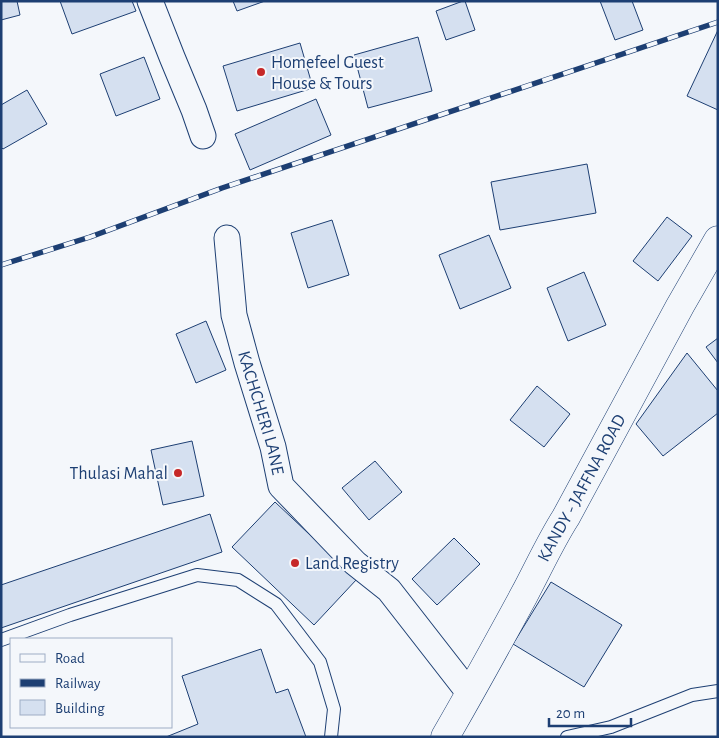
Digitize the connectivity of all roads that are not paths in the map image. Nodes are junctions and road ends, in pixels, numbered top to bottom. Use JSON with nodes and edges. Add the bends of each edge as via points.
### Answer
{"nodes":[{"id":1,"x":150,"y":1,"type":"edge"},
{"id":2,"x":203,"y":136,"type":"dead end"},
{"id":3,"x":227,"y":238,"type":"dead end"},
{"id":4,"x":715,"y":253,"type":"edge"},
{"id":5,"x":1,"y":640,"type":"edge"},
{"id":6,"x":718,"y":690,"type":"edge"},
{"id":7,"x":470,"y":694,"type":"junction"},
{"id":8,"x":331,"y":737,"type":"edge"},
{"id":9,"x":446,"y":737,"type":"edge"},
{"id":10,"x":567,"y":737,"type":"edge"}],
"edges":[{"from":1,"to":2,"type":"street"},
{"from":3,"to":7,"type":"street","name":"KACHCHERI LANE","via":[[234,315],[274,447],[281,486],[355,564],[389,590]]},
{"from":4,"to":7,"type":"highway","name":"KANDY - JAFFNA ROAD"},
{"from":5,"to":8,"type":"lane","via":[[197,575],[238,580],[276,604],[320,662],[334,709]]},
{"from":6,"to":10,"type":"lane","via":[[692,695],[611,727]]},
{"from":7,"to":9,"type":"highway","name":"KANDY - JAFFNA ROAD"}]}
